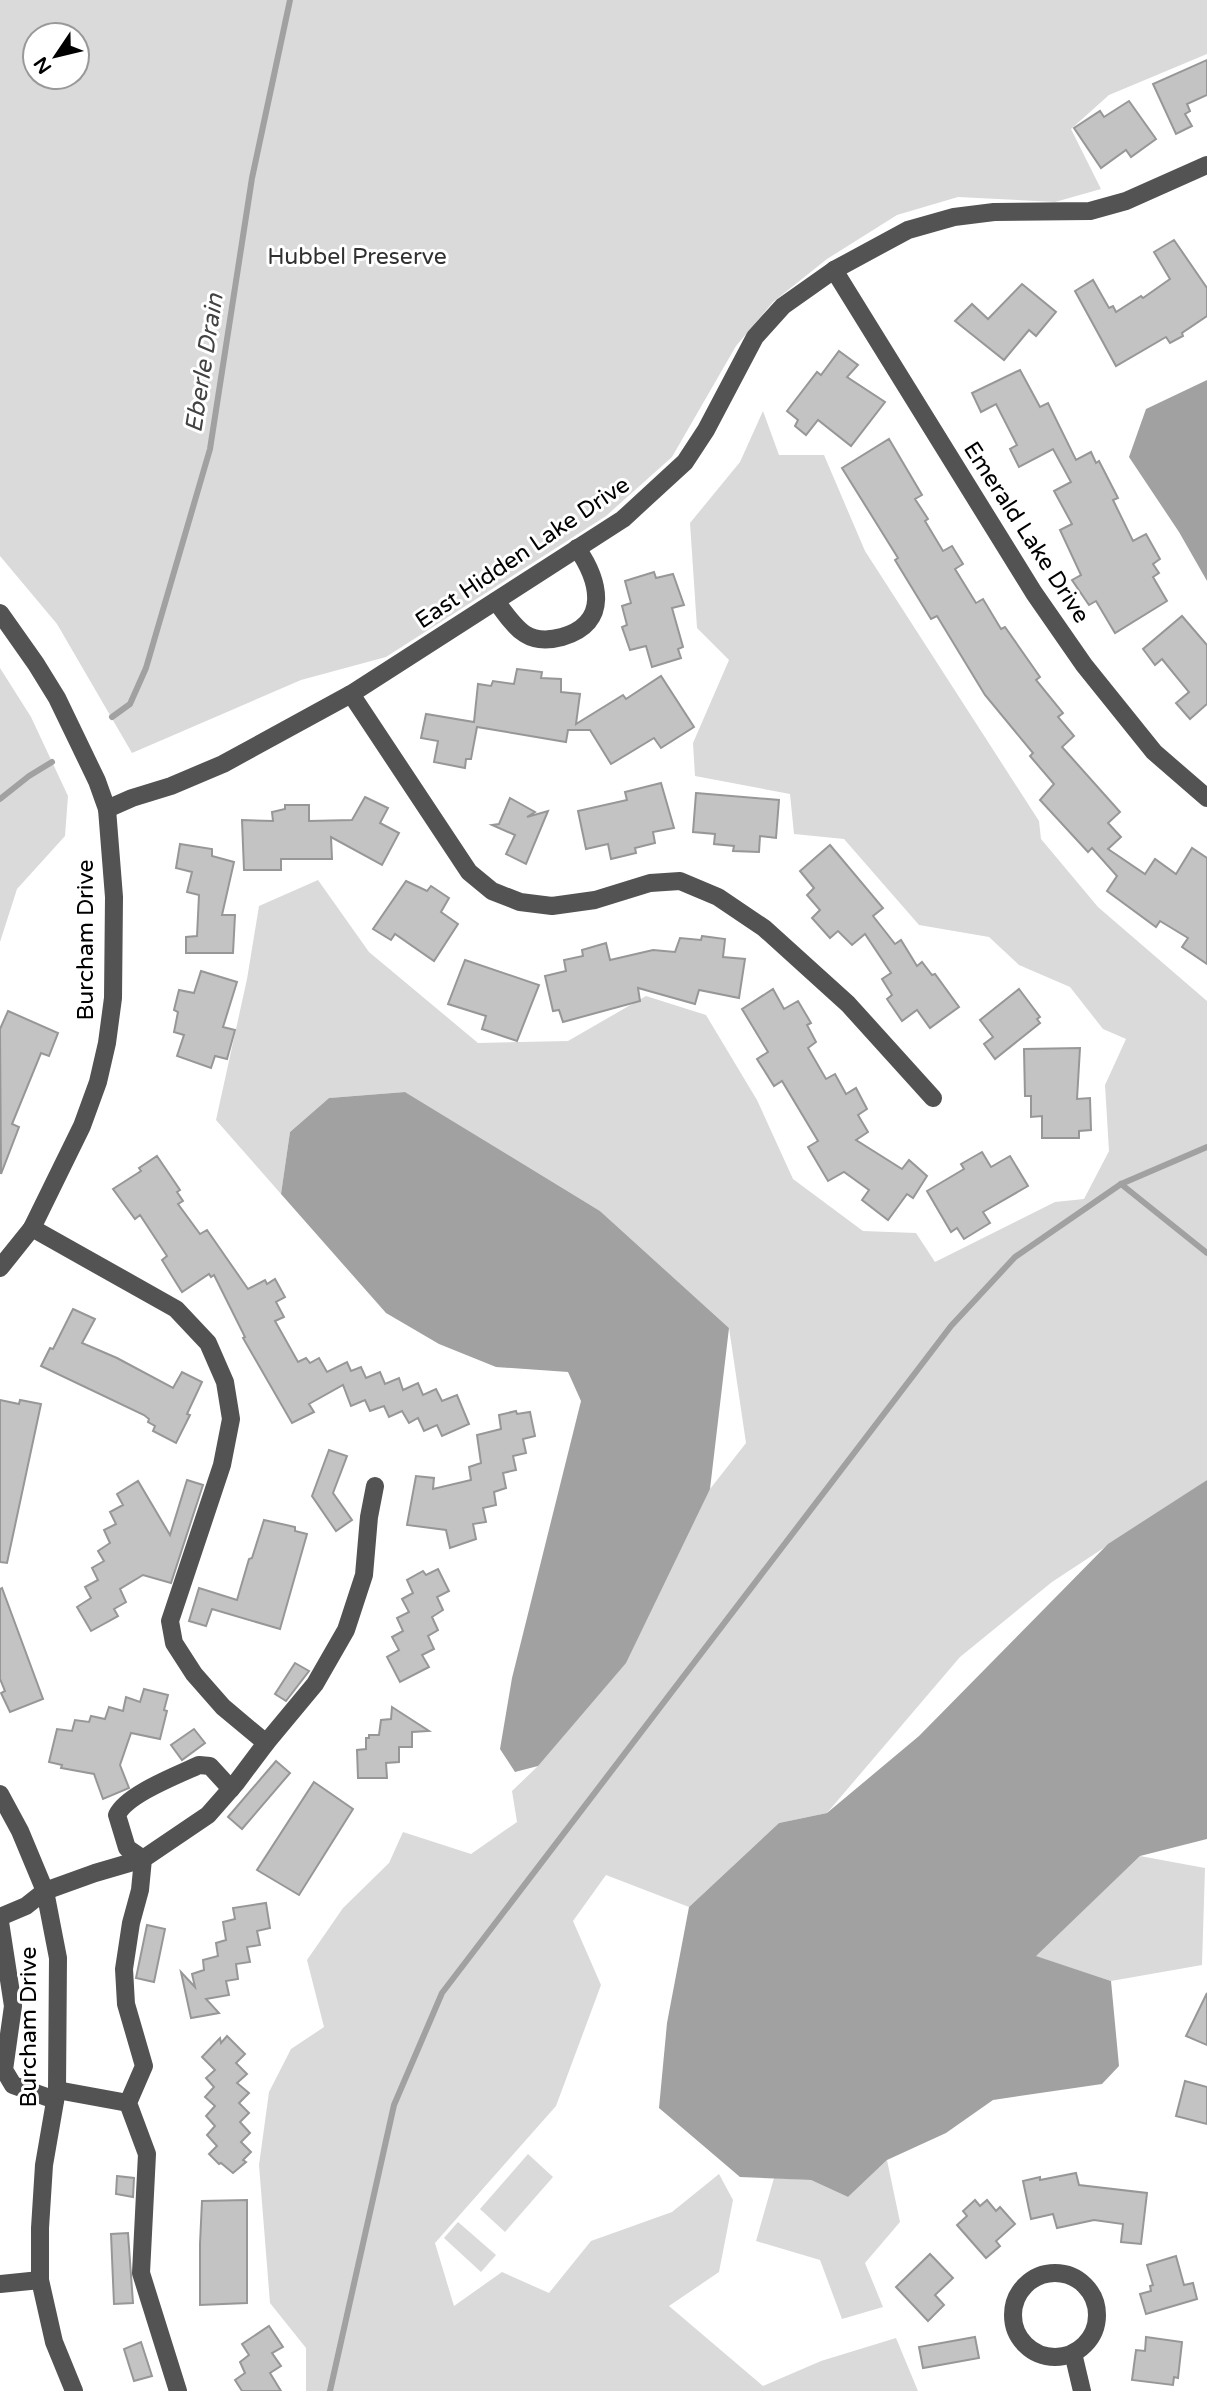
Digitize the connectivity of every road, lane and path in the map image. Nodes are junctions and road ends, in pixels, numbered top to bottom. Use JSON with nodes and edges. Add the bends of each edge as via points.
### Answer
{"nodes":[{"id":1,"x":1207,"y":165,"type":"edge"},
{"id":2,"x":834,"y":270,"type":"junction"},
{"id":3,"x":577,"y":548,"type":"junction"},
{"id":4,"x":496,"y":601,"type":"junction"},
{"id":5,"x":0,"y":613,"type":"edge"},
{"id":6,"x":351,"y":694,"type":"junction"},
{"id":7,"x":1207,"y":798,"type":"edge"},
{"id":8,"x":107,"y":809,"type":"junction"},
{"id":9,"x":933,"y":1098,"type":"dead end"},
{"id":10,"x":32,"y":1228,"type":"junction"},
{"id":11,"x":0,"y":1268,"type":"edge"},
{"id":12,"x":375,"y":1486,"type":"dead end"},
{"id":13,"x":265,"y":1743,"type":"junction"},
{"id":14,"x":232,"y":1789,"type":"junction"},
{"id":15,"x":2,"y":1801,"type":"edge"},
{"id":16,"x":143,"y":1859,"type":"junction"},
{"id":17,"x":45,"y":1891,"type":"junction"},
{"id":18,"x":0,"y":1919,"type":"edge"},
{"id":19,"x":56,"y":2095,"type":"junction"},
{"id":20,"x":128,"y":2103,"type":"junction"},
{"id":21,"x":40,"y":2280,"type":"junction"},
{"id":22,"x":0,"y":2284,"type":"edge"},
{"id":23,"x":1073,"y":2353,"type":"junction"},
{"id":24,"x":74,"y":2391,"type":"edge"},
{"id":25,"x":178,"y":2391,"type":"edge"},
{"id":26,"x":1082,"y":2391,"type":"edge"}],
"edges":[{"from":1,"to":2,"type":"street","name":"East Hidden Lake Drive","via":[[1126,201],[1090,211],[954,217],[908,230]]},
{"from":2,"to":3,"type":"street","name":"East Hidden Lake Drive","via":[[783,306],[755,337],[685,462],[623,519]]},
{"from":2,"to":7,"type":"street","name":"Emerald Lake Drive","via":[[1034,593],[1084,664],[1154,752]]},
{"from":3,"to":4,"type":"street","name":"East Hidden Lake Drive"},
{"from":3,"to":4,"type":"street","via":[[590,567],[597,598],[582,629],[552,639],[534,638],[523,633]]},
{"from":4,"to":6,"type":"street","name":"East Hidden Lake Drive"},
{"from":5,"to":8,"type":"street","name":"Burcham Drive","via":[[57,698]]},
{"from":6,"to":8,"type":"street","name":"East Hidden Lake Drive","via":[[223,764]]},
{"from":6,"to":9,"type":"street","via":[[469,872],[492,891],[520,902],[552,906],[595,900],[650,883],[680,881],[718,897],[764,928],[848,1004]]},
{"from":8,"to":10,"type":"street","name":"Burcham Drive","via":[[114,897],[113,998],[107,1043],[82,1126]]},
{"from":10,"to":11,"type":"street","name":"Burcham Drive"},
{"from":10,"to":13,"type":"street","via":[[176,1309],[208,1343],[225,1382],[231,1419],[222,1465],[170,1621],[174,1643],[194,1674]]},
{"from":12,"to":13,"type":"street","via":[[364,1575],[346,1630],[315,1684]]},
{"from":13,"to":14,"type":"street"},
{"from":14,"to":16,"type":"street","via":[[208,1815]]},
{"from":14,"to":16,"type":"street","via":[[210,1766],[199,1765],[126,1803],[117,1815],[121,1832],[127,1848]]},
{"from":15,"to":17,"type":"street","name":"Burcham Drive"},
{"from":16,"to":17,"type":"street"},
{"from":16,"to":20,"type":"street","via":[[124,1969],[126,2004],[144,2066]]},
{"from":17,"to":18,"type":"street"},
{"from":17,"to":19,"type":"street","name":"Burcham Drive","via":[[58,1958]]},
{"from":18,"to":19,"type":"street","via":[[13,2006],[4,2070],[13,2085]]},
{"from":19,"to":20,"type":"street"},
{"from":19,"to":21,"type":"street","name":"Burcham Drive","via":[[44,2165]]},
{"from":20,"to":25,"type":"street","via":[[147,2154],[141,2273]]},
{"from":21,"to":22,"type":"street"},
{"from":21,"to":24,"type":"street","name":"Burcham Drive","via":[[54,2342]]},
{"from":23,"to":23,"type":"street","via":[[1086,2345],[1096,2326],[1091,2294],[1065,2274],[1034,2279],[1018,2294],[1014,2305],[1019,2337],[1045,2356]]},
{"from":23,"to":26,"type":"street"}]}
